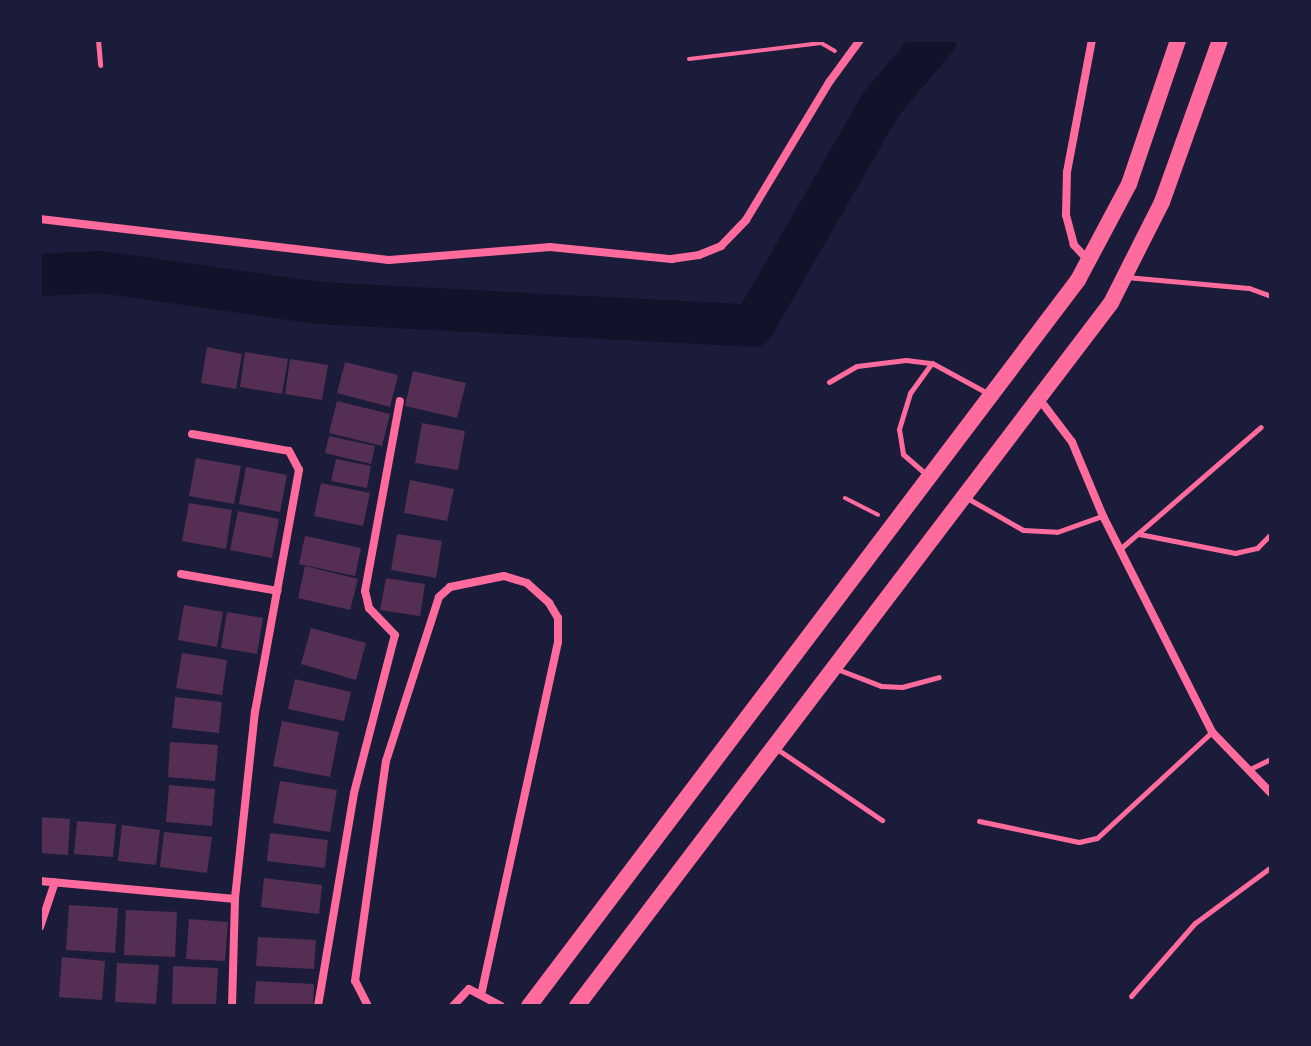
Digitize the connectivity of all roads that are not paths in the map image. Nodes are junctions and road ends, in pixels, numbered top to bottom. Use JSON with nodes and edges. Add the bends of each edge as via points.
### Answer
{"nodes":[{"id":1,"x":98,"y":40,"type":"edge"},
{"id":2,"x":860,"y":40,"type":"edge"},
{"id":3,"x":1092,"y":40,"type":"edge"},
{"id":4,"x":1178,"y":40,"type":"edge"},
{"id":5,"x":1220,"y":40,"type":"edge"},
{"id":6,"x":100,"y":65,"type":"dead end"},
{"id":7,"x":40,"y":219,"type":"edge"},
{"id":8,"x":1089,"y":261,"type":"junction"},
{"id":9,"x":1125,"y":277,"type":"junction"},
{"id":10,"x":1271,"y":296,"type":"edge"},
{"id":11,"x":932,"y":363,"type":"junction"},
{"id":12,"x":829,"y":382,"type":"dead end"},
{"id":13,"x":993,"y":397,"type":"junction"},
{"id":14,"x":1040,"y":400,"type":"junction"},
{"id":15,"x":400,"y":401,"type":"dead end"},
{"id":16,"x":1261,"y":427,"type":"dead end"},
{"id":17,"x":192,"y":434,"type":"dead end"},
{"id":18,"x":931,"y":478,"type":"junction"},
{"id":19,"x":967,"y":498,"type":"junction"},
{"id":20,"x":1103,"y":516,"type":"junction"},
{"id":21,"x":1138,"y":534,"type":"junction"},
{"id":22,"x":1271,"y":534,"type":"edge"},
{"id":23,"x":1119,"y":549,"type":"junction"},
{"id":24,"x":181,"y":574,"type":"dead end"},
{"id":25,"x":278,"y":591,"type":"junction"},
{"id":26,"x":836,"y":668,"type":"junction"},
{"id":27,"x":939,"y":677,"type":"dead end"},
{"id":28,"x":1212,"y":732,"type":"junction"},
{"id":29,"x":775,"y":748,"type":"junction"},
{"id":30,"x":1271,"y":759,"type":"edge"},
{"id":31,"x":1247,"y":771,"type":"junction"},
{"id":32,"x":1271,"y":793,"type":"edge"},
{"id":33,"x":882,"y":820,"type":"dead end"},
{"id":34,"x":979,"y":821,"type":"dead end"},
{"id":35,"x":1271,"y":867,"type":"edge"},
{"id":36,"x":40,"y":881,"type":"edge"},
{"id":37,"x":55,"y":882,"type":"junction"},
{"id":38,"x":235,"y":899,"type":"junction"},
{"id":39,"x":40,"y":927,"type":"edge"},
{"id":40,"x":482,"y":992,"type":"junction"},
{"id":41,"x":1131,"y":996,"type":"dead end"},
{"id":42,"x":232,"y":1006,"type":"edge"},
{"id":43,"x":318,"y":1006,"type":"edge"},
{"id":44,"x":368,"y":1006,"type":"edge"},
{"id":45,"x":453,"y":1006,"type":"edge"},
{"id":46,"x":501,"y":1006,"type":"edge"},
{"id":47,"x":529,"y":1006,"type":"edge"},
{"id":48,"x":577,"y":1006,"type":"edge"}],
"edges":[{"from":1,"to":6,"type":"lane"},
{"from":2,"to":7,"type":"street","via":[[746,220],[721,246],[699,255],[671,259],[550,247],[389,260]]},
{"from":3,"to":8,"type":"street","via":[[1067,172],[1066,215],[1074,245]]},
{"from":4,"to":8,"type":"main road","via":[[1129,184]]},
{"from":5,"to":9,"type":"main road","via":[[1188,140]]},
{"from":8,"to":13,"type":"main road"},
{"from":9,"to":10,"type":"lane","via":[[1249,288]]},
{"from":9,"to":14,"type":"main road"},
{"from":11,"to":12,"type":"lane","via":[[857,366]]},
{"from":11,"to":13,"type":"lane"},
{"from":11,"to":18,"type":"lane","via":[[910,393],[899,429],[903,454]]},
{"from":13,"to":18,"type":"main road"},
{"from":14,"to":19,"type":"main road"},
{"from":14,"to":20,"type":"street","via":[[1072,442]]},
{"from":15,"to":43,"type":"street","via":[[365,591],[369,608],[395,635],[354,793]]},
{"from":16,"to":21,"type":"lane"},
{"from":17,"to":25,"type":"street","via":[[293,456],[299,470]]},
{"from":18,"to":47,"type":"main road"},
{"from":19,"to":20,"type":"lane","via":[[1023,530],[1057,532]]},
{"from":19,"to":26,"type":"main road"},
{"from":20,"to":23,"type":"street"},
{"from":21,"to":22,"type":"lane","via":[[1235,553],[1257,548]]},
{"from":21,"to":23,"type":"lane"},
{"from":23,"to":28,"type":"street"},
{"from":24,"to":25,"type":"street"},
{"from":25,"to":38,"type":"street","via":[[255,711]]},
{"from":26,"to":27,"type":"lane","via":[[881,686],[902,687]]},
{"from":26,"to":29,"type":"main road"},
{"from":28,"to":31,"type":"street"},
{"from":28,"to":34,"type":"lane","via":[[1097,838],[1079,842]]},
{"from":29,"to":33,"type":"lane"},
{"from":29,"to":48,"type":"main road"},
{"from":30,"to":31,"type":"lane"},
{"from":31,"to":32,"type":"street"},
{"from":35,"to":41,"type":"lane","via":[[1195,923]]},
{"from":36,"to":37,"type":"street"},
{"from":37,"to":38,"type":"street"},
{"from":37,"to":39,"type":"street"},
{"from":38,"to":42,"type":"street"},
{"from":40,"to":44,"type":"street","via":[[558,642],[558,618],[549,603],[527,583],[504,576],[450,587],[439,597],[386,761],[355,981]]},
{"from":40,"to":45,"type":"street","via":[[469,989]]},
{"from":40,"to":46,"type":"street"}]}
